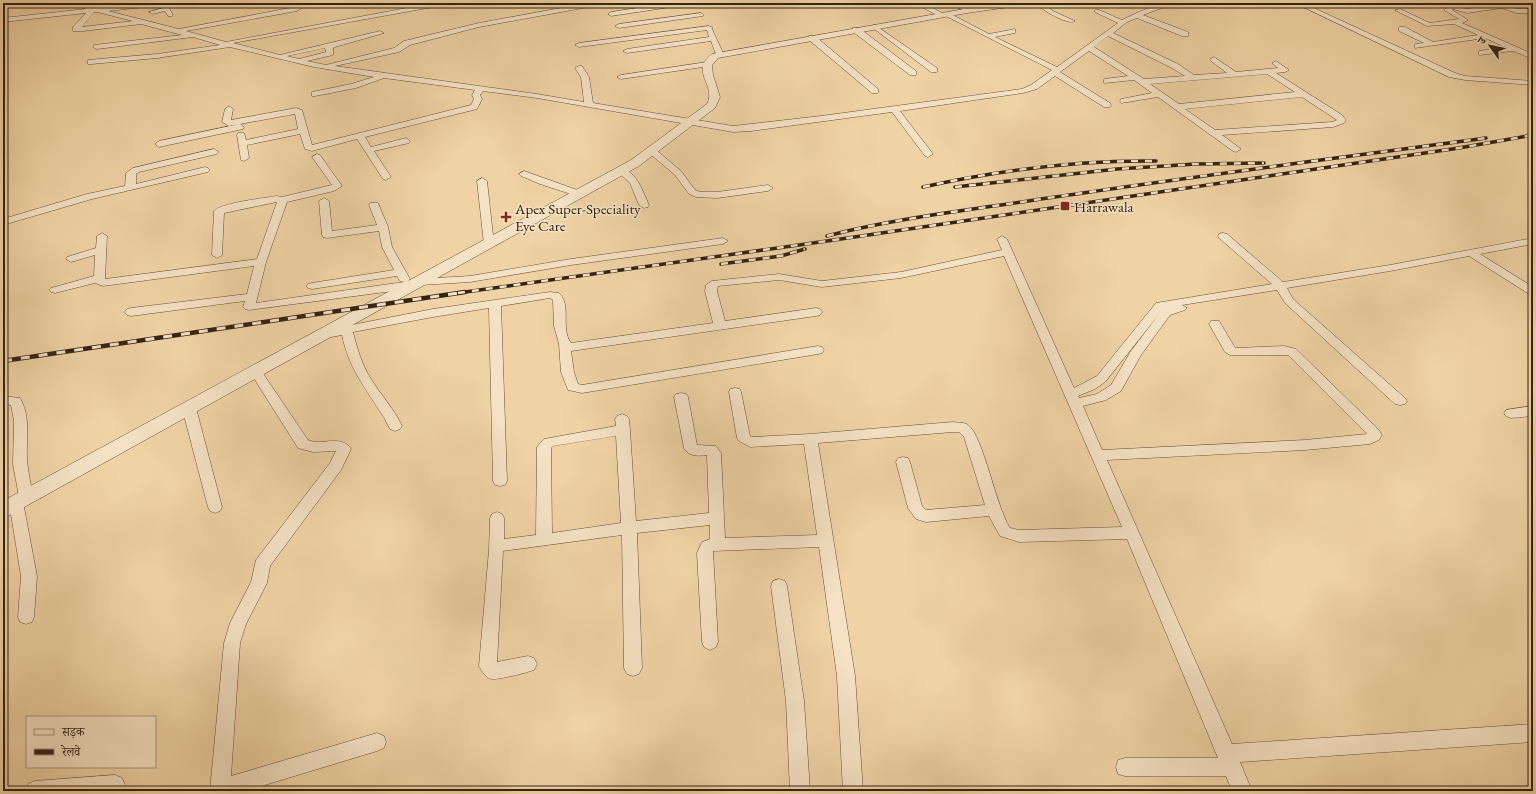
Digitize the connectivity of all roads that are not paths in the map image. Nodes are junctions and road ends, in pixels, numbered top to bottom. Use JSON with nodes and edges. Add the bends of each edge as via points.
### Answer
{"nodes":[{"id":1,"x":71,"y":3,"type":"edge"},
{"id":2,"x":162,"y":3,"type":"edge"},
{"id":3,"x":296,"y":3,"type":"edge"},
{"id":4,"x":397,"y":3,"type":"edge"},
{"id":5,"x":444,"y":3,"type":"edge"},
{"id":6,"x":599,"y":3,"type":"edge"},
{"id":7,"x":916,"y":3,"type":"edge"},
{"id":8,"x":1008,"y":3,"type":"edge"},
{"id":9,"x":1038,"y":3,"type":"edge"},
{"id":10,"x":1172,"y":3,"type":"edge"},
{"id":11,"x":1298,"y":3,"type":"edge"},
{"id":12,"x":1444,"y":3,"type":"edge"},
{"id":13,"x":1494,"y":3,"type":"edge"},
{"id":14,"x":688,"y":5,"type":"edge"},
{"id":15,"x":924,"y":6,"type":"junction"},
{"id":16,"x":1452,"y":6,"type":"junction"},
{"id":17,"x":1502,"y":6,"type":"junction"},
{"id":18,"x":946,"y":9,"type":"edge"},
{"id":19,"x":94,"y":10,"type":"junction"},
{"id":20,"x":405,"y":10,"type":"junction"},
{"id":21,"x":1398,"y":10,"type":"dead end"},
{"id":22,"x":1097,"y":11,"type":"dead end"},
{"id":23,"x":1533,"y":11,"type":"edge"},
{"id":24,"x":170,"y":14,"type":"dead end"},
{"id":25,"x":611,"y":14,"type":"dead end"},
{"id":26,"x":701,"y":15,"type":"junction"},
{"id":27,"x":1136,"y":15,"type":"junction"},
{"id":28,"x":127,"y":18,"type":"junction"},
{"id":29,"x":3,"y":20,"type":"edge"},
{"id":30,"x":1072,"y":21,"type":"dead end"},
{"id":31,"x":145,"y":22,"type":"junction"},
{"id":32,"x":1457,"y":22,"type":"junction"},
{"id":33,"x":1123,"y":23,"type":"junction"},
{"id":34,"x":619,"y":26,"type":"dead end"},
{"id":35,"x":875,"y":27,"type":"junction"},
{"id":36,"x":709,"y":28,"type":"junction"},
{"id":37,"x":1402,"y":29,"type":"dead end"},
{"id":38,"x":856,"y":30,"type":"junction"},
{"id":39,"x":178,"y":31,"type":"junction"},
{"id":40,"x":1012,"y":31,"type":"dead end"},
{"id":41,"x":380,"y":33,"type":"dead end"},
{"id":42,"x":1107,"y":33,"type":"junction"},
{"id":43,"x":1185,"y":34,"type":"dead end"},
{"id":44,"x":194,"y":35,"type":"junction"},
{"id":45,"x":988,"y":36,"type":"junction"},
{"id":46,"x":1487,"y":36,"type":"junction"},
{"id":47,"x":812,"y":38,"type":"junction"},
{"id":48,"x":712,"y":39,"type":"junction"},
{"id":49,"x":333,"y":43,"type":"dead end"},
{"id":50,"x":229,"y":44,"type":"junction"},
{"id":51,"x":1432,"y":44,"type":"junction"},
{"id":52,"x":579,"y":45,"type":"dead end"},
{"id":53,"x":1418,"y":46,"type":"dead end"},
{"id":54,"x":96,"y":47,"type":"dead end"},
{"id":55,"x":1088,"y":47,"type":"junction"},
{"id":56,"x":1515,"y":48,"type":"junction"},
{"id":57,"x":251,"y":49,"type":"junction"},
{"id":58,"x":627,"y":51,"type":"dead end"},
{"id":59,"x":1482,"y":53,"type":"dead end"},
{"id":60,"x":232,"y":54,"type":"dead end"},
{"id":61,"x":720,"y":55,"type":"junction"},
{"id":62,"x":279,"y":56,"type":"junction"},
{"id":63,"x":1533,"y":57,"type":"edge"},
{"id":64,"x":1214,"y":59,"type":"dead end"},
{"id":65,"x":300,"y":61,"type":"junction"},
{"id":66,"x":91,"y":62,"type":"dead end"},
{"id":67,"x":1276,"y":63,"type":"dead end"},
{"id":68,"x":157,"y":64,"type":"dead end"},
{"id":69,"x":707,"y":64,"type":"junction"},
{"id":70,"x":325,"y":66,"type":"junction"},
{"id":71,"x":127,"y":67,"type":"dead end"},
{"id":72,"x":578,"y":68,"type":"dead end"},
{"id":73,"x":934,"y":70,"type":"dead end"},
{"id":74,"x":1056,"y":71,"type":"junction"},
{"id":75,"x":1269,"y":72,"type":"junction"},
{"id":76,"x":913,"y":73,"type":"dead end"},
{"id":77,"x":1235,"y":75,"type":"junction"},
{"id":78,"x":384,"y":76,"type":"junction"},
{"id":79,"x":621,"y":77,"type":"dead end"},
{"id":80,"x":1193,"y":78,"type":"junction"},
{"id":81,"x":1139,"y":80,"type":"junction"},
{"id":82,"x":1107,"y":81,"type":"dead end"},
{"id":83,"x":1533,"y":83,"type":"edge"},
{"id":84,"x":481,"y":88,"type":"junction"},
{"id":85,"x":876,"y":91,"type":"dead end"},
{"id":86,"x":316,"y":94,"type":"dead end"},
{"id":87,"x":1159,"y":94,"type":"junction"},
{"id":88,"x":1304,"y":94,"type":"junction"},
{"id":89,"x":1124,"y":101,"type":"dead end"},
{"id":90,"x":589,"y":105,"type":"junction"},
{"id":91,"x":1107,"y":105,"type":"dead end"},
{"id":92,"x":1176,"y":106,"type":"junction"},
{"id":93,"x":230,"y":109,"type":"dead end"},
{"id":94,"x":895,"y":110,"type":"junction"},
{"id":95,"x":447,"y":114,"type":"junction"},
{"id":96,"x":240,"y":124,"type":"junction"},
{"id":97,"x":456,"y":124,"type":"dead end"},
{"id":98,"x":691,"y":124,"type":"junction"},
{"id":99,"x":303,"y":131,"type":"junction"},
{"id":100,"x":1213,"y":132,"type":"junction"},
{"id":101,"x":360,"y":137,"type":"junction"},
{"id":102,"x":406,"y":141,"type":"dead end"},
{"id":103,"x":242,"y":143,"type":"junction"},
{"id":104,"x":159,"y":144,"type":"dead end"},
{"id":105,"x":1236,"y":149,"type":"dead end"},
{"id":106,"x":368,"y":150,"type":"junction"},
{"id":107,"x":652,"y":151,"type":"junction"},
{"id":108,"x":214,"y":152,"type":"dead end"},
{"id":109,"x":928,"y":154,"type":"dead end"},
{"id":110,"x":317,"y":157,"type":"dead end"},
{"id":111,"x":244,"y":158,"type":"dead end"},
{"id":112,"x":205,"y":170,"type":"dead end"},
{"id":113,"x":622,"y":171,"type":"junction"},
{"id":114,"x":524,"y":174,"type":"dead end"},
{"id":115,"x":386,"y":177,"type":"dead end"},
{"id":116,"x":482,"y":181,"type":"dead end"},
{"id":117,"x":129,"y":188,"type":"junction"},
{"id":118,"x":768,"y":188,"type":"dead end"},
{"id":119,"x":580,"y":194,"type":"junction"},
{"id":120,"x":283,"y":200,"type":"junction"},
{"id":121,"x":324,"y":201,"type":"dead end"},
{"id":122,"x":644,"y":204,"type":"dead end"},
{"id":123,"x":374,"y":205,"type":"dead end"},
{"id":124,"x":3,"y":222,"type":"edge"},
{"id":125,"x":383,"y":227,"type":"junction"},
{"id":126,"x":102,"y":236,"type":"dead end"},
{"id":127,"x":1223,"y":236,"type":"dead end"},
{"id":128,"x":723,"y":240,"type":"dead end"},
{"id":129,"x":1533,"y":241,"type":"edge"},
{"id":130,"x":489,"y":244,"type":"junction"},
{"id":131,"x":101,"y":250,"type":"junction"},
{"id":132,"x":1472,"y":254,"type":"junction"},
{"id":133,"x":217,"y":255,"type":"dead end"},
{"id":134,"x":71,"y":259,"type":"dead end"},
{"id":135,"x":261,"y":262,"type":"junction"},
{"id":136,"x":400,"y":272,"type":"junction"},
{"id":137,"x":99,"y":278,"type":"junction"},
{"id":138,"x":415,"y":283,"type":"junction"},
{"id":139,"x":312,"y":286,"type":"dead end"},
{"id":140,"x":55,"y":290,"type":"dead end"},
{"id":141,"x":1282,"y":290,"type":"junction"},
{"id":142,"x":1533,"y":292,"type":"edge"},
{"id":143,"x":252,"y":297,"type":"junction"},
{"id":144,"x":495,"y":303,"type":"junction"},
{"id":145,"x":1164,"y":308,"type":"junction"},
{"id":146,"x":130,"y":312,"type":"dead end"},
{"id":147,"x":816,"y":312,"type":"dead end"},
{"id":148,"x":1215,"y":324,"type":"dead end"},
{"id":149,"x":720,"y":326,"type":"junction"},
{"id":150,"x":347,"y":330,"type":"junction"},
{"id":151,"x":326,"y":334,"type":"junction"},
{"id":152,"x":565,"y":345,"type":"junction"},
{"id":153,"x":818,"y":350,"type":"dead end"},
{"id":154,"x":256,"y":372,"type":"junction"},
{"id":155,"x":735,"y":392,"type":"dead end"},
{"id":156,"x":681,"y":397,"type":"dead end"},
{"id":157,"x":1073,"y":399,"type":"junction"},
{"id":158,"x":3,"y":400,"type":"edge"},
{"id":159,"x":1400,"y":401,"type":"dead end"},
{"id":160,"x":189,"y":408,"type":"junction"},
{"id":161,"x":1533,"y":411,"type":"edge"},
{"id":162,"x":1511,"y":414,"type":"dead end"},
{"id":163,"x":395,"y":426,"type":"dead end"},
{"id":164,"x":810,"y":439,"type":"junction"},
{"id":165,"x":1098,"y":455,"type":"junction"},
{"id":166,"x":903,"y":462,"type":"dead end"},
{"id":167,"x":500,"y":481,"type":"dead end"},
{"id":168,"x":15,"y":503,"type":"edge"},
{"id":169,"x":215,"y":507,"type":"dead end"},
{"id":170,"x":994,"y":510,"type":"junction"},
{"id":171,"x":497,"y":518,"type":"dead end"},
{"id":172,"x":718,"y":518,"type":"junction"},
{"id":173,"x":629,"y":528,"type":"junction"},
{"id":174,"x":1132,"y":533,"type":"junction"},
{"id":175,"x":544,"y":540,"type":"junction"},
{"id":176,"x":825,"y":541,"type":"junction"},
{"id":177,"x":718,"y":544,"type":"junction"},
{"id":178,"x":496,"y":549,"type":"junction"},
{"id":179,"x":779,"y":586,"type":"dead end"},
{"id":180,"x":26,"y":617,"type":"dead end"},
{"id":181,"x":710,"y":642,"type":"dead end"},
{"id":182,"x":528,"y":664,"type":"dead end"},
{"id":183,"x":633,"y":668,"type":"dead end"},
{"id":184,"x":1533,"y":733,"type":"edge"},
{"id":185,"x":377,"y":742,"type":"dead end"},
{"id":186,"x":1229,"y":760,"type":"junction"},
{"id":187,"x":1125,"y":767,"type":"dead end"},
{"id":188,"x":115,"y":785,"type":"dead end"},
{"id":189,"x":220,"y":790,"type":"edge"},
{"id":190,"x":35,"y":791,"type":"edge"},
{"id":191,"x":800,"y":791,"type":"edge"},
{"id":192,"x":853,"y":791,"type":"edge"},
{"id":193,"x":1242,"y":791,"type":"edge"}],
"edges":[{"from":1,"to":19,"type":"street"},
{"from":2,"to":19,"type":"street"},
{"from":3,"to":39,"type":"street","via":[[299,8],[297,9]]},
{"from":4,"to":20,"type":"street"},
{"from":5,"to":20,"type":"street"},
{"from":6,"to":70,"type":"street","via":[[479,25],[407,43],[396,50]]},
{"from":7,"to":15,"type":"street"},
{"from":8,"to":18,"type":"street","via":[[967,10]]},
{"from":9,"to":30,"type":"street","via":[[1050,12]]},
{"from":10,"to":27,"type":"street"},
{"from":11,"to":83,"type":"street","via":[[1452,75]]},
{"from":12,"to":16,"type":"street"},
{"from":13,"to":17,"type":"street"},
{"from":14,"to":25,"type":"street"},
{"from":14,"to":26,"type":"street"},
{"from":15,"to":18,"type":"street"},
{"from":15,"to":18,"type":"street"},
{"from":16,"to":17,"type":"street","via":[[1467,10]]},
{"from":16,"to":32,"type":"street","via":[[1447,10],[1465,20]]},
{"from":17,"to":23,"type":"street","via":[[1519,12]]},
{"from":18,"to":35,"type":"street"},
{"from":18,"to":45,"type":"street"},
{"from":19,"to":28,"type":"street"},
{"from":19,"to":29,"type":"street"},
{"from":19,"to":31,"type":"street","via":[[76,29]]},
{"from":20,"to":50,"type":"street"},
{"from":21,"to":32,"type":"street","via":[[1426,24]]},
{"from":22,"to":33,"type":"street"},
{"from":24,"to":28,"type":"street","via":[[164,9]]},
{"from":26,"to":34,"type":"street"},
{"from":26,"to":36,"type":"street"},
{"from":27,"to":33,"type":"street"},
{"from":27,"to":43,"type":"street"},
{"from":28,"to":31,"type":"street"},
{"from":31,"to":39,"type":"street"},
{"from":32,"to":46,"type":"street"},
{"from":33,"to":42,"type":"street"},
{"from":35,"to":38,"type":"street"},
{"from":35,"to":73,"type":"street"},
{"from":36,"to":48,"type":"street"},
{"from":36,"to":52,"type":"street"},
{"from":37,"to":51,"type":"street"},
{"from":38,"to":47,"type":"street"},
{"from":38,"to":76,"type":"street"},
{"from":39,"to":44,"type":"street"},
{"from":40,"to":45,"type":"street"},
{"from":41,"to":65,"type":"street","via":[[332,45],[329,47],[330,53]]},
{"from":42,"to":55,"type":"street"},
{"from":42,"to":80,"type":"street","via":[[1175,66]]},
{"from":44,"to":50,"type":"street"},
{"from":44,"to":54,"type":"street"},
{"from":45,"to":74,"type":"street"},
{"from":46,"to":51,"type":"street"},
{"from":46,"to":56,"type":"street"},
{"from":47,"to":61,"type":"street"},
{"from":47,"to":85,"type":"street"},
{"from":48,"to":58,"type":"street"},
{"from":48,"to":61,"type":"street"},
{"from":49,"to":62,"type":"street"},
{"from":50,"to":57,"type":"street"},
{"from":50,"to":66,"type":"street","via":[[172,54]]},
{"from":51,"to":53,"type":"street"},
{"from":55,"to":74,"type":"street"},
{"from":55,"to":81,"type":"street"},
{"from":56,"to":59,"type":"street"},
{"from":56,"to":63,"type":"street"},
{"from":57,"to":60,"type":"street"},
{"from":57,"to":62,"type":"street"},
{"from":61,"to":69,"type":"street","via":[[710,59]]},
{"from":62,"to":65,"type":"street"},
{"from":64,"to":77,"type":"street"},
{"from":65,"to":70,"type":"street"},
{"from":67,"to":75,"type":"street","via":[[1285,70]]},
{"from":68,"to":71,"type":"street"},
{"from":69,"to":79,"type":"street"},
{"from":69,"to":98,"type":"street","via":[[715,97],[714,103]]},
{"from":70,"to":78,"type":"street"},
{"from":72,"to":90,"type":"street","via":[[584,77]]},
{"from":74,"to":91,"type":"street"},
{"from":74,"to":94,"type":"street","via":[[1024,91]]},
{"from":75,"to":77,"type":"street"},
{"from":75,"to":88,"type":"street"},
{"from":77,"to":80,"type":"street"},
{"from":78,"to":84,"type":"street"},
{"from":78,"to":86,"type":"street"},
{"from":80,"to":81,"type":"street"},
{"from":81,"to":82,"type":"street"},
{"from":81,"to":87,"type":"street"},
{"from":84,"to":90,"type":"street"},
{"from":84,"to":95,"type":"street","via":[[476,94],[478,99],[474,107]]},
{"from":87,"to":89,"type":"street"},
{"from":87,"to":92,"type":"street"},
{"from":88,"to":92,"type":"street"},
{"from":88,"to":100,"type":"street","via":[[1339,117],[1341,122]]},
{"from":90,"to":98,"type":"street"},
{"from":92,"to":100,"type":"street"},
{"from":93,"to":96,"type":"street","via":[[226,122]]},
{"from":94,"to":98,"type":"street","via":[[741,129]]},
{"from":94,"to":109,"type":"street"},
{"from":95,"to":97,"type":"street"},
{"from":95,"to":101,"type":"street"},
{"from":96,"to":99,"type":"street","via":[[296,111]]},
{"from":96,"to":103,"type":"street"},
{"from":96,"to":104,"type":"street"},
{"from":98,"to":107,"type":"street"},
{"from":99,"to":101,"type":"street","via":[[308,147],[312,148]]},
{"from":99,"to":103,"type":"street"},
{"from":100,"to":105,"type":"street"},
{"from":101,"to":106,"type":"street"},
{"from":102,"to":106,"type":"street"},
{"from":103,"to":111,"type":"street"},
{"from":106,"to":115,"type":"street"},
{"from":107,"to":113,"type":"street"},
{"from":107,"to":118,"type":"street","via":[[678,173],[692,192],[699,195]]},
{"from":108,"to":117,"type":"street","via":[[136,170],[131,173]]},
{"from":110,"to":120,"type":"street","via":[[336,188],[291,196]]},
{"from":112,"to":117,"type":"street"},
{"from":113,"to":119,"type":"street"},
{"from":113,"to":122,"type":"street","via":[[634,182]]},
{"from":114,"to":119,"type":"street"},
{"from":116,"to":130,"type":"street"},
{"from":117,"to":124,"type":"street","via":[[90,196]]},
{"from":119,"to":130,"type":"street"},
{"from":120,"to":133,"type":"street","via":[[219,211]]},
{"from":120,"to":135,"type":"street"},
{"from":121,"to":125,"type":"street","via":[[327,234]]},
{"from":123,"to":125,"type":"street"},
{"from":125,"to":136,"type":"street","via":[[388,247]]},
{"from":126,"to":131,"type":"street"},
{"from":127,"to":141,"type":"street"},
{"from":128,"to":138,"type":"street","via":[[470,279]]},
{"from":129,"to":132,"type":"street"},
{"from":130,"to":138,"type":"street"},
{"from":131,"to":134,"type":"street"},
{"from":131,"to":137,"type":"street"},
{"from":132,"to":141,"type":"street","via":[[1473,259],[1469,261]]},
{"from":132,"to":142,"type":"street"},
{"from":135,"to":137,"type":"street","via":[[118,282],[103,283]]},
{"from":135,"to":143,"type":"street"},
{"from":136,"to":138,"type":"street","via":[[406,281]]},
{"from":136,"to":139,"type":"street"},
{"from":137,"to":140,"type":"street"},
{"from":138,"to":143,"type":"street","via":[[251,308],[249,307]]},
{"from":138,"to":151,"type":"street"},
{"from":141,"to":145,"type":"street"},
{"from":141,"to":159,"type":"street","via":[[1289,302],[1306,318]]},
{"from":143,"to":146,"type":"street"},
{"from":144,"to":150,"type":"street"},
{"from":144,"to":152,"type":"street","via":[[550,295],[558,297],[561,333]]},
{"from":144,"to":167,"type":"street"},
{"from":145,"to":157,"type":"street","via":[[1152,314],[1101,379]]},
{"from":145,"to":157,"type":"street","via":[[1116,388],[1101,397]]},
{"from":147,"to":149,"type":"street"},
{"from":148,"to":165,"type":"street","via":[[1229,349],[1234,352],[1292,352],[1373,432],[1374,437],[1305,445]]},
{"from":149,"to":152,"type":"street","via":[[574,347]]},
{"from":149,"to":157,"type":"street","via":[[711,291],[712,285],[716,283],[779,277],[822,284],[901,275],[1005,245]]},
{"from":150,"to":151,"type":"street"},
{"from":150,"to":163,"type":"street","via":[[364,379],[390,413]]},
{"from":151,"to":154,"type":"street"},
{"from":152,"to":153,"type":"street","via":[[570,383],[573,387],[582,389]]},
{"from":154,"to":160,"type":"street"},
{"from":154,"to":189,"type":"street","via":[[303,444],[311,447],[342,447],[344,452],[324,483],[262,565],[259,583],[238,623],[231,652]]},
{"from":155,"to":164,"type":"street","via":[[746,441],[756,443]]},
{"from":156,"to":172,"type":"street","via":[[691,448],[696,451],[711,450],[714,453]]},
{"from":157,"to":165,"type":"street"},
{"from":158,"to":168,"type":"street","via":[[15,401],[20,422],[20,458]]},
{"from":160,"to":168,"type":"street"},
{"from":160,"to":169,"type":"street"},
{"from":161,"to":162,"type":"street"},
{"from":164,"to":170,"type":"street","via":[[963,428],[970,435]]},
{"from":164,"to":176,"type":"street"},
{"from":165,"to":174,"type":"street"},
{"from":166,"to":170,"type":"street","via":[[915,508],[921,515]]},
{"from":168,"to":180,"type":"street","via":[[28,576]]},
{"from":170,"to":174,"type":"street","via":[[1001,527],[1011,535]]},
{"from":171,"to":178,"type":"street"},
{"from":172,"to":173,"type":"street"},
{"from":172,"to":177,"type":"street"},
{"from":173,"to":175,"type":"street"},
{"from":173,"to":175,"type":"street","via":[[623,424],[549,442],[544,446]]},
{"from":173,"to":183,"type":"street"},
{"from":174,"to":186,"type":"street"},
{"from":175,"to":178,"type":"street","via":[[502,545]]},
{"from":176,"to":177,"type":"street"},
{"from":176,"to":192,"type":"street","via":[[846,676]]},
{"from":177,"to":181,"type":"street","via":[[705,549]]},
{"from":178,"to":182,"type":"street","via":[[488,666],[496,670]]},
{"from":179,"to":191,"type":"street","via":[[796,701]]},
{"from":184,"to":186,"type":"street"},
{"from":185,"to":189,"type":"street"},
{"from":186,"to":187,"type":"street"},
{"from":186,"to":193,"type":"street"},
{"from":188,"to":190,"type":"street"}]}
